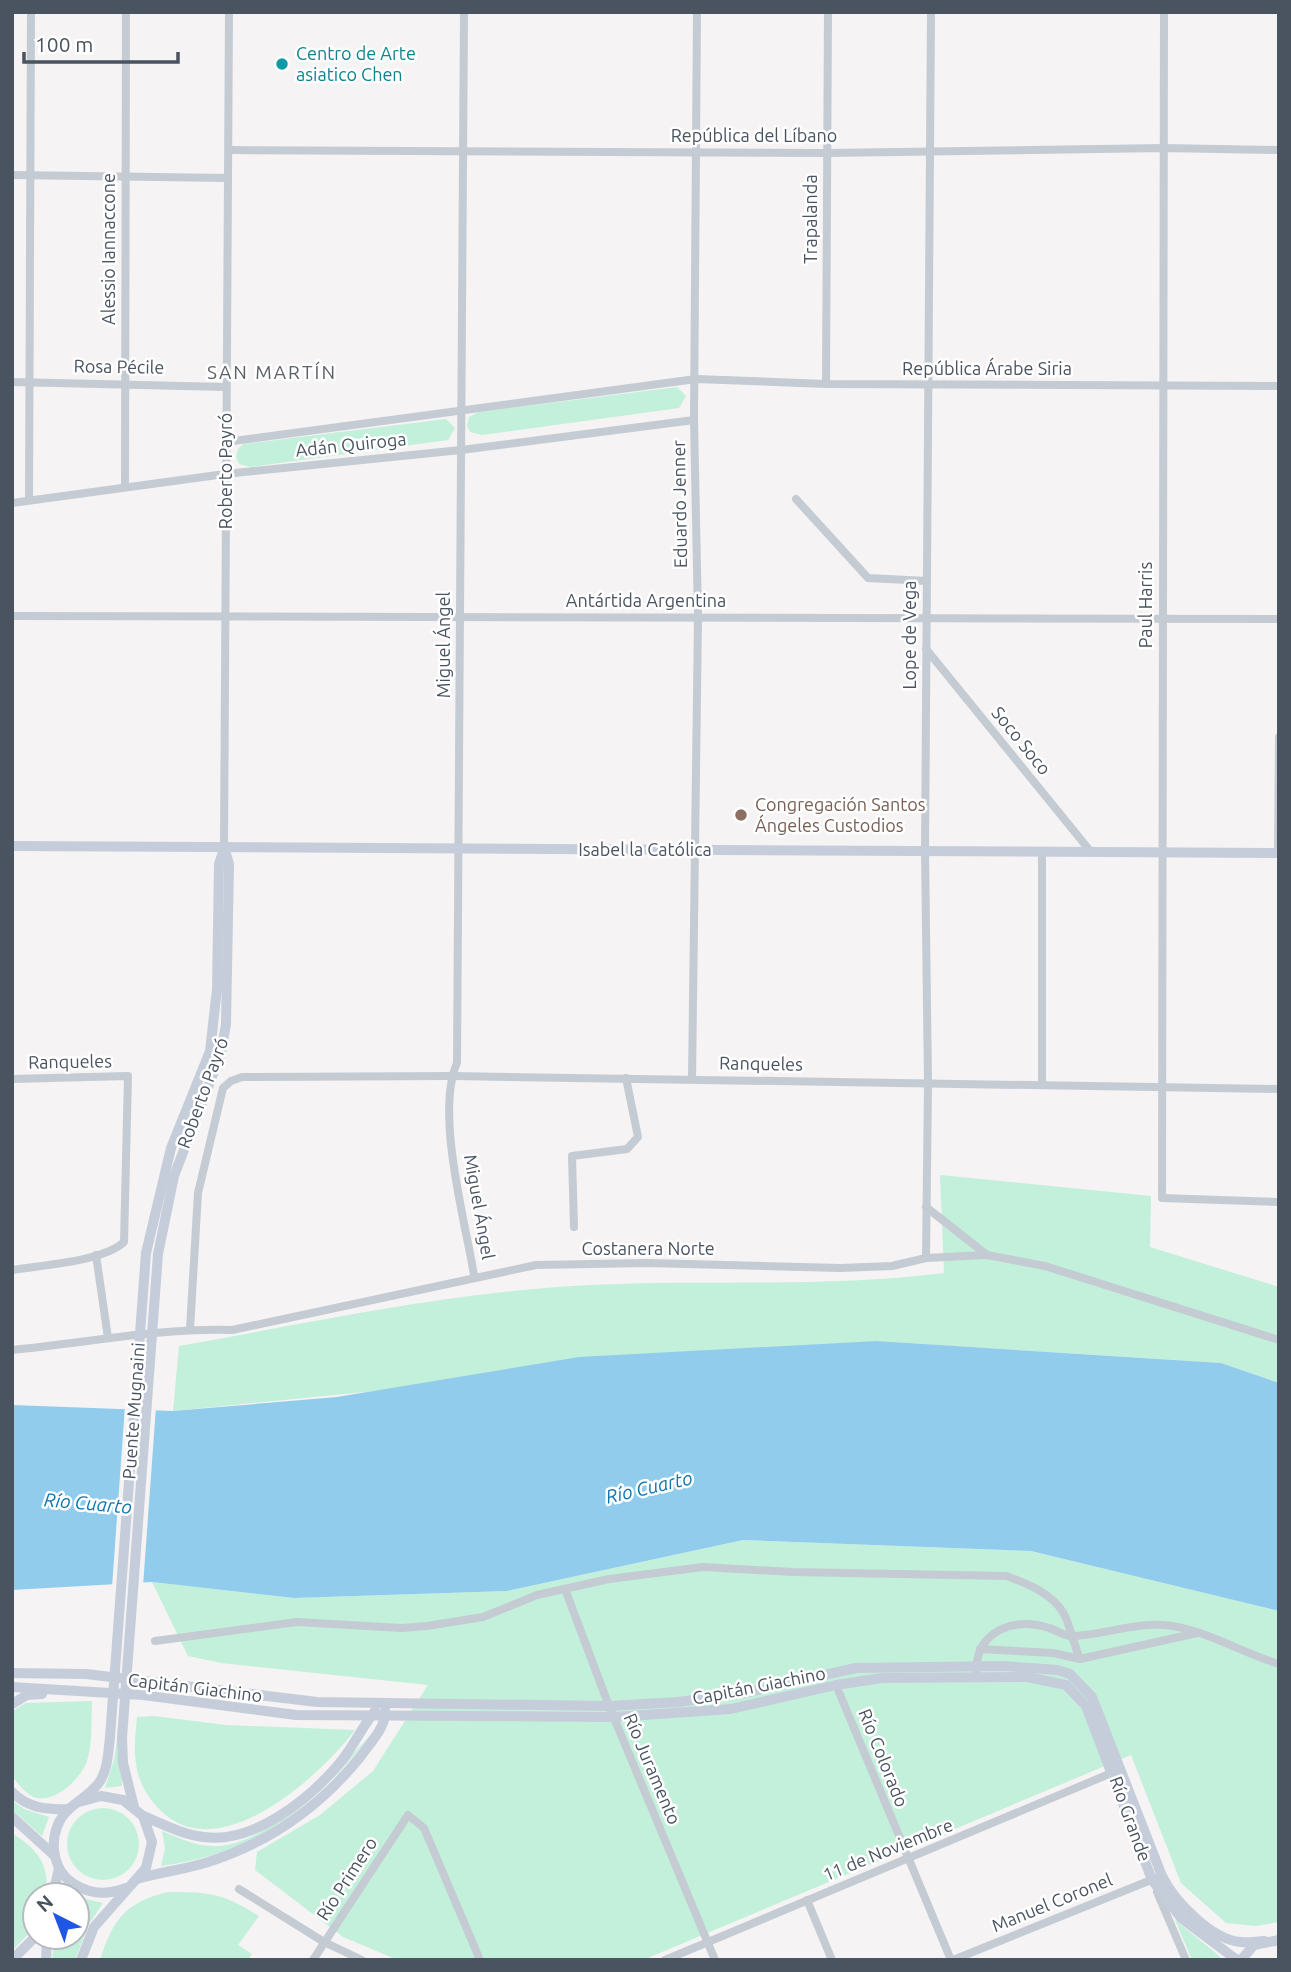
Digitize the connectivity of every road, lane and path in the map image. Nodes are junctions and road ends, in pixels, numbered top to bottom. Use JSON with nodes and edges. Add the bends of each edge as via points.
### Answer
{"nodes":[{"id":1,"x":30,"y":12,"type":"edge"},
{"id":2,"x":126,"y":12,"type":"edge"},
{"id":3,"x":229,"y":12,"type":"edge"},
{"id":4,"x":464,"y":12,"type":"edge"},
{"id":5,"x":697,"y":12,"type":"edge"},
{"id":6,"x":828,"y":12,"type":"edge"},
{"id":7,"x":931,"y":12,"type":"edge"},
{"id":8,"x":1164,"y":12,"type":"edge"},
{"id":9,"x":1163,"y":148,"type":"junction"},
{"id":10,"x":229,"y":150,"type":"junction"},
{"id":11,"x":463,"y":150,"type":"junction"},
{"id":12,"x":1279,"y":150,"type":"edge"},
{"id":13,"x":697,"y":152,"type":"junction"},
{"id":14,"x":827,"y":153,"type":"junction"},
{"id":15,"x":930,"y":153,"type":"junction"},
{"id":16,"x":12,"y":175,"type":"edge"},
{"id":17,"x":29,"y":175,"type":"junction"},
{"id":18,"x":125,"y":177,"type":"junction"},
{"id":19,"x":228,"y":178,"type":"junction"},
{"id":20,"x":696,"y":379,"type":"junction"},
{"id":21,"x":12,"y":382,"type":"edge"},
{"id":22,"x":28,"y":382,"type":"junction"},
{"id":23,"x":125,"y":382,"type":"junction"},
{"id":24,"x":826,"y":384,"type":"junction"},
{"id":25,"x":928,"y":385,"type":"junction"},
{"id":26,"x":1162,"y":386,"type":"junction"},
{"id":27,"x":1279,"y":386,"type":"edge"},
{"id":28,"x":226,"y":387,"type":"junction"},
{"id":29,"x":461,"y":410,"type":"junction"},
{"id":30,"x":694,"y":420,"type":"junction"},
{"id":31,"x":226,"y":442,"type":"junction"},
{"id":32,"x":461,"y":450,"type":"junction"},
{"id":33,"x":225,"y":474,"type":"junction"},
{"id":34,"x":125,"y":486,"type":"junction"},
{"id":35,"x":796,"y":499,"type":"dead end"},
{"id":36,"x":29,"y":500,"type":"junction"},
{"id":37,"x":12,"y":503,"type":"edge"},
{"id":38,"x":927,"y":581,"type":"junction"},
{"id":39,"x":227,"y":615,"type":"junction"},
{"id":40,"x":460,"y":616,"type":"junction"},
{"id":41,"x":12,"y":617,"type":"edge"},
{"id":42,"x":698,"y":617,"type":"junction"},
{"id":43,"x":926,"y":618,"type":"junction"},
{"id":44,"x":1161,"y":619,"type":"junction"},
{"id":45,"x":1279,"y":619,"type":"edge"},
{"id":46,"x":926,"y":649,"type":"junction"},
{"id":47,"x":1279,"y":737,"type":"edge"},
{"id":48,"x":12,"y":846,"type":"edge"},
{"id":49,"x":225,"y":847,"type":"junction"},
{"id":50,"x":458,"y":849,"type":"junction"},
{"id":51,"x":693,"y":850,"type":"junction"},
{"id":52,"x":925,"y":851,"type":"junction"},
{"id":53,"x":1042,"y":852,"type":"junction"},
{"id":54,"x":1091,"y":852,"type":"junction"},
{"id":55,"x":1160,"y":853,"type":"junction"},
{"id":56,"x":1279,"y":853,"type":"edge"},
{"id":57,"x":452,"y":1076,"type":"junction"},
{"id":58,"x":626,"y":1078,"type":"junction"},
{"id":59,"x":12,"y":1079,"type":"edge"},
{"id":60,"x":692,"y":1079,"type":"junction"},
{"id":61,"x":928,"y":1082,"type":"junction"},
{"id":62,"x":1042,"y":1083,"type":"junction"},
{"id":63,"x":1160,"y":1087,"type":"junction"},
{"id":64,"x":1279,"y":1089,"type":"edge"},
{"id":65,"x":1279,"y":1202,"type":"edge"},
{"id":66,"x":926,"y":1207,"type":"junction"},
{"id":67,"x":574,"y":1227,"type":"dead end"},
{"id":68,"x":152,"y":1253,"type":"joint"},
{"id":69,"x":96,"y":1255,"type":"junction"},
{"id":70,"x":987,"y":1255,"type":"junction"},
{"id":71,"x":926,"y":1258,"type":"junction"},
{"id":72,"x":12,"y":1270,"type":"edge"},
{"id":73,"x":474,"y":1275,"type":"junction"},
{"id":74,"x":190,"y":1329,"type":"junction"},
{"id":75,"x":108,"y":1338,"type":"junction"},
{"id":76,"x":1279,"y":1339,"type":"edge"},
{"id":77,"x":12,"y":1350,"type":"edge"},
{"id":78,"x":565,"y":1589,"type":"junction"},
{"id":79,"x":1199,"y":1632,"type":"junction"},
{"id":80,"x":1070,"y":1637,"type":"junction"},
{"id":81,"x":155,"y":1641,"type":"dead end"},
{"id":82,"x":980,"y":1649,"type":"junction"},
{"id":83,"x":1080,"y":1659,"type":"junction"},
{"id":84,"x":1279,"y":1664,"type":"edge"},
{"id":85,"x":976,"y":1672,"type":"junction"},
{"id":86,"x":12,"y":1673,"type":"edge"},
{"id":87,"x":836,"y":1685,"type":"junction"},
{"id":88,"x":1066,"y":1685,"type":"joint"},
{"id":89,"x":12,"y":1687,"type":"edge"},
{"id":90,"x":85,"y":1690,"type":"junction"},
{"id":91,"x":383,"y":1701,"type":"junction"},
{"id":92,"x":12,"y":1704,"type":"edge"},
{"id":93,"x":609,"y":1706,"type":"junction"},
{"id":94,"x":372,"y":1714,"type":"junction"},
{"id":95,"x":386,"y":1714,"type":"junction"},
{"id":96,"x":614,"y":1717,"type":"junction"},
{"id":97,"x":116,"y":1738,"type":"junction"},
{"id":98,"x":1118,"y":1770,"type":"junction"},
{"id":99,"x":12,"y":1792,"type":"edge"},
{"id":100,"x":79,"y":1802,"type":"junction"},
{"id":101,"x":134,"y":1807,"type":"junction"},
{"id":102,"x":69,"y":1810,"type":"junction"},
{"id":103,"x":143,"y":1816,"type":"junction"},
{"id":104,"x":12,"y":1817,"type":"edge"},
{"id":105,"x":55,"y":1856,"type":"junction"},
{"id":106,"x":908,"y":1860,"type":"junction"},
{"id":107,"x":59,"y":1868,"type":"junction"},
{"id":108,"x":1157,"y":1878,"type":"junction"},
{"id":109,"x":56,"y":1881,"type":"edge"},
{"id":110,"x":133,"y":1883,"type":"junction"},
{"id":111,"x":239,"y":1889,"type":"dead end"},
{"id":112,"x":807,"y":1900,"type":"junction"},
{"id":113,"x":1279,"y":1940,"type":"edge"},
{"id":114,"x":707,"y":1941,"type":"junction"},
{"id":115,"x":1264,"y":1941,"type":"junction"},
{"id":116,"x":324,"y":1942,"type":"junction"},
{"id":117,"x":81,"y":1960,"type":"edge"},
{"id":118,"x":313,"y":1960,"type":"edge"},
{"id":119,"x":362,"y":1960,"type":"edge"},
{"id":120,"x":480,"y":1960,"type":"edge"},
{"id":121,"x":665,"y":1960,"type":"edge"},
{"id":122,"x":715,"y":1960,"type":"edge"},
{"id":123,"x":832,"y":1960,"type":"edge"},
{"id":124,"x":952,"y":1960,"type":"edge"},
{"id":125,"x":1186,"y":1960,"type":"edge"},
{"id":126,"x":1239,"y":1960,"type":"edge"}],
"edges":[{"from":1,"to":17,"type":"street"},
{"from":2,"to":18,"type":"street","name":"Alessio Iannaccone"},
{"from":3,"to":10,"type":"street","name":"Roberto Payró"},
{"from":4,"to":11,"type":"street","name":"Miguel Ángel"},
{"from":5,"to":13,"type":"street","name":"Eduardo Jenner"},
{"from":6,"to":14,"type":"street","name":"Trapalanda"},
{"from":7,"to":15,"type":"street","name":"Lope de Vega"},
{"from":8,"to":9,"type":"street","name":"Paul Harris"},
{"from":9,"to":12,"type":"street","name":"República del Líbano"},
{"from":9,"to":15,"type":"street","name":"República del Líbano"},
{"from":9,"to":26,"type":"street","name":"Paul Harris"},
{"from":10,"to":11,"type":"street","name":"República del Líbano"},
{"from":10,"to":19,"type":"street","name":"Roberto Payró"},
{"from":11,"to":13,"type":"street","name":"República del Líbano"},
{"from":11,"to":29,"type":"street","name":"Miguel Ángel"},
{"from":13,"to":14,"type":"street","name":"República del Líbano"},
{"from":13,"to":20,"type":"street","name":"Eduardo Jenner"},
{"from":14,"to":15,"type":"street","name":"República del Líbano"},
{"from":14,"to":24,"type":"street","name":"Trapalanda"},
{"from":15,"to":25,"type":"street","name":"Lope de Vega"},
{"from":16,"to":17,"type":"street"},
{"from":17,"to":18,"type":"street"},
{"from":17,"to":22,"type":"street"},
{"from":18,"to":19,"type":"street"},
{"from":18,"to":23,"type":"street","name":"Alessio Iannaccone"},
{"from":19,"to":28,"type":"street","name":"Roberto Payró"},
{"from":20,"to":24,"type":"street","name":"República Árabe Siria"},
{"from":20,"to":29,"type":"street","name":"Adán Quiroga"},
{"from":20,"to":30,"type":"street","name":"Eduardo Jenner"},
{"from":21,"to":22,"type":"street","name":"Rosa Pécile"},
{"from":22,"to":23,"type":"street","name":"Rosa Pécile"},
{"from":22,"to":36,"type":"street"},
{"from":23,"to":28,"type":"street","name":"Rosa Pécile"},
{"from":23,"to":34,"type":"street","name":"Alessio Iannaccone"},
{"from":24,"to":25,"type":"street","name":"República Árabe Siria"},
{"from":25,"to":26,"type":"street","name":"República Árabe Siria"},
{"from":25,"to":38,"type":"street","name":"Lope de Vega"},
{"from":26,"to":27,"type":"street","name":"República Árabe Siria"},
{"from":26,"to":44,"type":"street","name":"Paul Harris"},
{"from":28,"to":31,"type":"street","name":"Roberto Payró"},
{"from":29,"to":31,"type":"street","name":"Adán Quiroga"},
{"from":29,"to":32,"type":"street","name":"Miguel Ángel"},
{"from":30,"to":32,"type":"street","name":"Adán Quiroga"},
{"from":30,"to":42,"type":"street","name":"Eduardo Jenner"},
{"from":31,"to":33,"type":"street","name":"Roberto Payró"},
{"from":32,"to":33,"type":"street","name":"Adán Quiroga"},
{"from":32,"to":40,"type":"street","name":"Miguel Ángel"},
{"from":33,"to":34,"type":"street","name":"Adán Quiroga"},
{"from":33,"to":39,"type":"street","name":"Roberto Payró"},
{"from":34,"to":36,"type":"street","name":"Adán Quiroga"},
{"from":35,"to":38,"type":"street","via":[[868,578]]},
{"from":36,"to":37,"type":"street","name":"Adán Quiroga"},
{"from":38,"to":43,"type":"street","name":"Lope de Vega"},
{"from":39,"to":40,"type":"street","name":"Antártida Argentina"},
{"from":39,"to":41,"type":"street","name":"Antártida Argentina"},
{"from":39,"to":49,"type":"street","name":"Roberto Payró"},
{"from":40,"to":42,"type":"street","name":"Antártida Argentina"},
{"from":40,"to":50,"type":"street","name":"Miguel Ángel"},
{"from":42,"to":43,"type":"street","name":"Antártida Argentina"},
{"from":42,"to":51,"type":"street","name":"Eduardo Jenner"},
{"from":43,"to":44,"type":"street","name":"Antártida Argentina"},
{"from":43,"to":46,"type":"street","name":"Lope de Vega"},
{"from":44,"to":45,"type":"street","name":"Antártida Argentina"},
{"from":44,"to":55,"type":"street","name":"Paul Harris"},
{"from":46,"to":52,"type":"street","name":"Lope de Vega"},
{"from":46,"to":54,"type":"street","name":"Soco Soco"},
{"from":47,"to":56,"type":"street"},
{"from":48,"to":49,"type":"main road","name":"Isabel la Católica"},
{"from":49,"to":50,"type":"main road","name":"Isabel la Católica"},
{"from":49,"to":68,"type":"main road","name":"Roberto Payró","via":[[219,864],[217,989],[210,1051],[167,1161]]},
{"from":50,"to":51,"type":"main road","name":"Isabel la Católica"},
{"from":50,"to":57,"type":"street","name":"Miguel Ángel","via":[[457,1063]]},
{"from":51,"to":52,"type":"main road","name":"Isabel la Católica"},
{"from":51,"to":60,"type":"street","name":"Eduardo Jenner"},
{"from":52,"to":53,"type":"main road","name":"Isabel la Católica"},
{"from":52,"to":61,"type":"street","name":"Lope de Vega"},
{"from":53,"to":54,"type":"main road","name":"Isabel la Católica"},
{"from":53,"to":62,"type":"street"},
{"from":54,"to":55,"type":"main road","name":"Isabel la Católica"},
{"from":55,"to":56,"type":"main road","name":"Isabel la Católica"},
{"from":55,"to":63,"type":"street","name":"Paul Harris"},
{"from":57,"to":58,"type":"street","name":"Ranqueles"},
{"from":57,"to":73,"type":"street","name":"Miguel Ángel","via":[[448,1085],[453,1157]]},
{"from":57,"to":74,"type":"street","name":"Ranqueles","via":[[242,1077],[230,1081],[223,1088],[198,1193]]},
{"from":58,"to":60,"type":"street","name":"Ranqueles"},
{"from":58,"to":67,"type":"street","via":[[638,1137],[627,1149],[572,1156]]},
{"from":59,"to":69,"type":"street","name":"Ranqueles","via":[[128,1076],[126,1233],[116,1249]]},
{"from":60,"to":61,"type":"street","name":"Ranqueles"},
{"from":61,"to":62,"type":"street","name":"Ranqueles"},
{"from":61,"to":66,"type":"street","name":"Lope de Vega"},
{"from":62,"to":63,"type":"street","name":"Ranqueles"},
{"from":63,"to":64,"type":"street","name":"Ranqueles"},
{"from":63,"to":65,"type":"street","name":"Paul Harris","via":[[1162,1198]]},
{"from":66,"to":70,"type":"street"},
{"from":66,"to":71,"type":"street","name":"Lope de Vega"},
{"from":68,"to":97,"type":"main road","name":"Puente Mugnaini","bridge":true},
{"from":69,"to":72,"type":"street"},
{"from":69,"to":75,"type":"street"},
{"from":70,"to":71,"type":"street","name":"Costanera Norte"},
{"from":70,"to":76,"type":"street","name":"Costanera Norte","via":[[1045,1266]]},
{"from":71,"to":73,"type":"street","name":"Costanera Norte","via":[[892,1266],[839,1268],[536,1265]]},
{"from":73,"to":74,"type":"street","name":"Costanera Norte","via":[[232,1330]]},
{"from":74,"to":75,"type":"street","name":"Costanera Norte"},
{"from":75,"to":77,"type":"street","name":"Costanera Norte"},
{"from":78,"to":80,"type":"street","via":[[703,1567],[986,1574],[1023,1581],[1049,1598],[1065,1616]]},
{"from":78,"to":81,"type":"street","via":[[482,1617],[427,1626],[307,1622]]},
{"from":78,"to":93,"type":"street","name":"Río Juramento"},
{"from":79,"to":80,"type":"street","via":[[1162,1624]]},
{"from":79,"to":83,"type":"street"},
{"from":79,"to":84,"type":"street"},
{"from":80,"to":82,"type":"street","via":[[1017,1623],[990,1634]]},
{"from":80,"to":83,"type":"street"},
{"from":82,"to":83,"type":"street"},
{"from":82,"to":85,"type":"street"},
{"from":85,"to":87,"type":"main road","name":"Capitán Giachino"},
{"from":85,"to":88,"type":"main road","name":"Capitán Giachino"},
{"from":85,"to":93,"type":"main road","name":"Capitán Giachino","via":[[856,1668],[744,1693]]},
{"from":85,"to":98,"type":"main road","name":"Capitán Giachino","via":[[1040,1668],[1070,1674],[1092,1697]]},
{"from":86,"to":91,"type":"main road","name":"Capitán Giachino","via":[[86,1674],[295,1700]]},
{"from":87,"to":96,"type":"main road","name":"Capitán Giachino","via":[[731,1709]]},
{"from":87,"to":106,"type":"street","name":"Río Colorado"},
{"from":88,"to":98,"type":"main road","name":"Río Grande","via":[[1086,1706]]},
{"from":89,"to":90,"type":"main road","name":"Capitán Giachino"},
{"from":90,"to":92,"type":"main road","via":[[27,1695]]},
{"from":90,"to":94,"type":"main road","name":"Capitán Giachino","via":[[296,1715]]},
{"from":91,"to":93,"type":"main road","name":"Capitán Giachino"},
{"from":91,"to":94,"type":"main road"},
{"from":91,"to":95,"type":"main road"},
{"from":93,"to":96,"type":"street","name":"Río Juramento"},
{"from":94,"to":95,"type":"main road","name":"Capitán Giachino"},
{"from":94,"to":103,"type":"main road","via":[[337,1766],[306,1796],[246,1832],[203,1838]]},
{"from":95,"to":96,"type":"main road","name":"Capitán Giachino"},
{"from":95,"to":110,"type":"main road","via":[[377,1733],[337,1784],[292,1822],[208,1862]]},
{"from":96,"to":114,"type":"street","name":"Río Juramento"},
{"from":97,"to":100,"type":"main road","via":[[97,1785]]},
{"from":97,"to":101,"type":"main road"},
{"from":98,"to":106,"type":"street","name":"11 de Noviembre"},
{"from":98,"to":108,"type":"main road","name":"Río Grande"},
{"from":99,"to":102,"type":"main road","via":[[23,1803]]},
{"from":100,"to":101,"type":"main road","via":[[112,1797]]},
{"from":100,"to":102,"type":"main road"},
{"from":101,"to":103,"type":"main road"},
{"from":102,"to":105,"type":"main road","via":[[55,1831]]},
{"from":103,"to":110,"type":"main road","via":[[149,1829],[150,1856]]},
{"from":104,"to":105,"type":"main road"},
{"from":105,"to":107,"type":"main road"},
{"from":106,"to":112,"type":"street","name":"11 de Noviembre"},
{"from":106,"to":124,"type":"street","name":"Río Colorado"},
{"from":107,"to":109,"type":"main road"},
{"from":107,"to":110,"type":"main road","via":[[69,1881],[98,1894]]},
{"from":108,"to":115,"type":"main road","via":[[1214,1931],[1240,1942]]},
{"from":108,"to":124,"type":"street","name":"Manuel Coronel"},
{"from":108,"to":125,"type":"street","name":"Río Grande"},
{"from":108,"to":126,"type":"main road","via":[[1181,1917]]},
{"from":110,"to":117,"type":"main road","via":[[94,1927]]},
{"from":111,"to":116,"type":"street"},
{"from":112,"to":114,"type":"street","name":"11 de Noviembre"},
{"from":112,"to":123,"type":"street"},
{"from":113,"to":115,"type":"main road"},
{"from":114,"to":121,"type":"street","name":"11 de Noviembre"},
{"from":114,"to":122,"type":"street","name":"Río Juramento"},
{"from":115,"to":126,"type":"main road"},
{"from":116,"to":118,"type":"street","name":"Río Primero"},
{"from":116,"to":119,"type":"street"},
{"from":116,"to":120,"type":"street","name":"Río Primero","via":[[408,1815],[424,1828]]}]}
